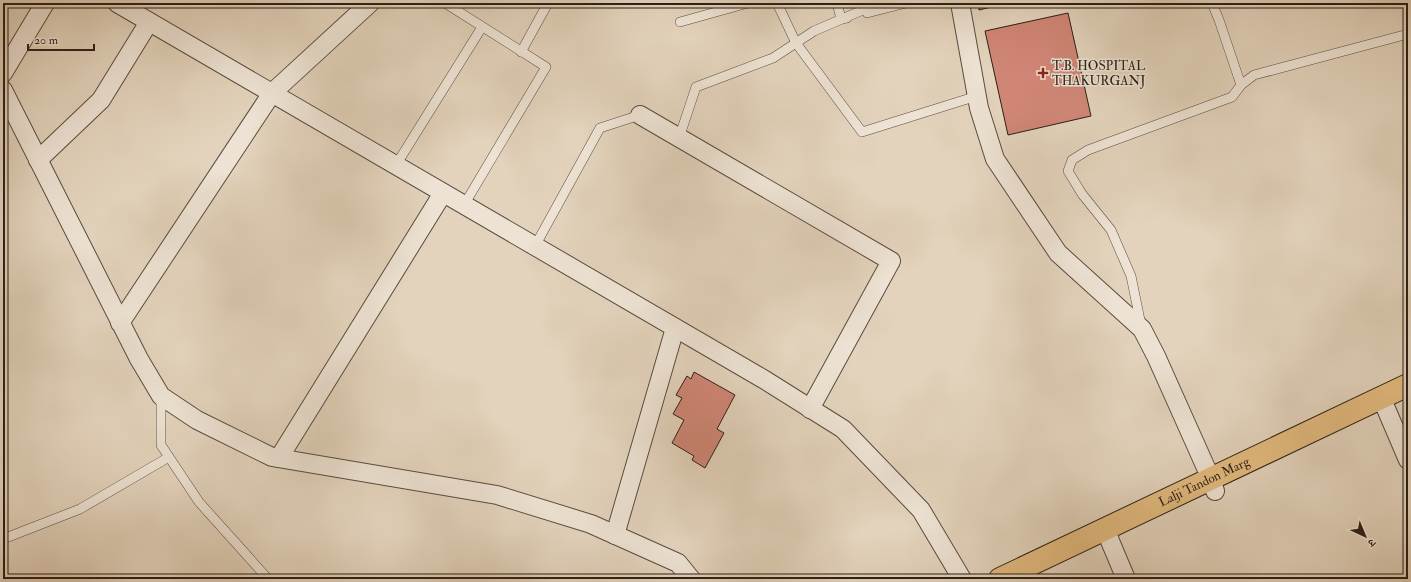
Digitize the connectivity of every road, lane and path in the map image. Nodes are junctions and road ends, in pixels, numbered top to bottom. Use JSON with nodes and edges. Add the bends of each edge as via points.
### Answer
{"nodes":[{"id":1,"x":45,"y":3,"type":"edge"},
{"id":2,"x":117,"y":3,"type":"edge"},
{"id":3,"x":370,"y":3,"type":"edge"},
{"id":4,"x":445,"y":3,"type":"edge"},
{"id":5,"x":548,"y":3,"type":"edge"},
{"id":6,"x":748,"y":3,"type":"edge"},
{"id":7,"x":777,"y":3,"type":"edge"},
{"id":8,"x":837,"y":3,"type":"edge"},
{"id":9,"x":879,"y":3,"type":"edge"},
{"id":10,"x":906,"y":3,"type":"edge"},
{"id":11,"x":960,"y":3,"type":"edge"},
{"id":12,"x":1212,"y":3,"type":"edge"},
{"id":13,"x":841,"y":19,"type":"junction"},
{"id":14,"x":149,"y":22,"type":"junction"},
{"id":15,"x":680,"y":22,"type":"dead end"},
{"id":16,"x":482,"y":27,"type":"junction"},
{"id":17,"x":1408,"y":34,"type":"edge"},
{"id":18,"x":796,"y":43,"type":"junction"},
{"id":19,"x":521,"y":52,"type":"junction"},
{"id":20,"x":3,"y":73,"type":"edge"},
{"id":21,"x":1241,"y":85,"type":"junction"},
{"id":22,"x":3,"y":90,"type":"edge"},
{"id":23,"x":272,"y":93,"type":"junction"},
{"id":24,"x":977,"y":96,"type":"junction"},
{"id":25,"x":640,"y":115,"type":"joint"},
{"id":26,"x":679,"y":138,"type":"junction"},
{"id":27,"x":38,"y":160,"type":"junction"},
{"id":28,"x":396,"y":165,"type":"junction"},
{"id":29,"x":443,"y":193,"type":"junction"},
{"id":30,"x":464,"y":205,"type":"junction"},
{"id":31,"x":535,"y":246,"type":"junction"},
{"id":32,"x":120,"y":323,"type":"junction"},
{"id":33,"x":675,"y":328,"type":"junction"},
{"id":34,"x":1142,"y":329,"type":"junction"},
{"id":35,"x":1408,"y":385,"type":"edge"},
{"id":36,"x":161,"y":396,"type":"junction"},
{"id":37,"x":1408,"y":399,"type":"edge"},
{"id":38,"x":1384,"y":404,"type":"junction"},
{"id":39,"x":810,"y":409,"type":"junction"},
{"id":40,"x":169,"y":457,"type":"junction"},
{"id":41,"x":279,"y":458,"type":"junction"},
{"id":42,"x":1408,"y":460,"type":"edge"},
{"id":43,"x":1213,"y":485,"type":"junction"},
{"id":44,"x":615,"y":535,"type":"junction"},
{"id":45,"x":1108,"y":535,"type":"junction"},
{"id":46,"x":3,"y":539,"type":"edge"},
{"id":47,"x":268,"y":579,"type":"edge"},
{"id":48,"x":691,"y":579,"type":"edge"},
{"id":49,"x":962,"y":579,"type":"edge"},
{"id":50,"x":1000,"y":579,"type":"edge"},
{"id":51,"x":1032,"y":579,"type":"edge"},
{"id":52,"x":1126,"y":579,"type":"edge"}],
"edges":[{"from":1,"to":20,"type":"street"},
{"from":2,"to":14,"type":"street"},
{"from":3,"to":23,"type":"street"},
{"from":4,"to":16,"type":"lane"},
{"from":5,"to":19,"type":"lane"},
{"from":6,"to":15,"type":"lane"},
{"from":7,"to":18,"type":"lane"},
{"from":8,"to":13,"type":"lane"},
{"from":9,"to":13,"type":"lane"},
{"from":10,"to":13,"type":"lane"},
{"from":11,"to":24,"type":"street"},
{"from":12,"to":21,"type":"lane"},
{"from":13,"to":18,"type":"lane","via":[[814,31]]},
{"from":14,"to":23,"type":"street"},
{"from":14,"to":27,"type":"street","via":[[101,100]]},
{"from":16,"to":19,"type":"lane"},
{"from":16,"to":28,"type":"lane"},
{"from":17,"to":21,"type":"lane","via":[[1254,75]]},
{"from":18,"to":24,"type":"lane","via":[[862,132]]},
{"from":18,"to":26,"type":"lane","via":[[773,58],[696,87]]},
{"from":19,"to":30,"type":"lane","via":[[546,68]]},
{"from":21,"to":34,"type":"lane","via":[[1232,97],[1088,150],[1072,160],[1068,171],[1082,194],[1111,230],[1131,276]]},
{"from":22,"to":27,"type":"street"},
{"from":23,"to":28,"type":"street"},
{"from":23,"to":32,"type":"street"},
{"from":24,"to":34,"type":"street","via":[[995,159],[1058,253]]},
{"from":25,"to":26,"type":"street"},
{"from":25,"to":31,"type":"lane","via":[[600,128]]},
{"from":26,"to":39,"type":"street","via":[[891,261]]},
{"from":27,"to":32,"type":"street"},
{"from":28,"to":29,"type":"street"},
{"from":29,"to":30,"type":"street"},
{"from":29,"to":41,"type":"street"},
{"from":30,"to":31,"type":"street"},
{"from":31,"to":33,"type":"street"},
{"from":32,"to":36,"type":"street"},
{"from":33,"to":39,"type":"street"},
{"from":33,"to":44,"type":"street"},
{"from":34,"to":43,"type":"street"},
{"from":35,"to":38,"type":"main road","name":"Lalji Tandon Marg"},
{"from":36,"to":40,"type":"lane","via":[[161,445]]},
{"from":36,"to":41,"type":"street","via":[[197,420],[272,457]]},
{"from":37,"to":38,"type":"main road","name":"Lalji Tandon Marg"},
{"from":38,"to":42,"type":"street"},
{"from":38,"to":43,"type":"main road","name":"Lalji Tandon Marg"},
{"from":39,"to":49,"type":"street","via":[[843,429],[921,510]]},
{"from":40,"to":46,"type":"lane","via":[[80,509]]},
{"from":40,"to":47,"type":"lane","via":[[199,502]]},
{"from":41,"to":44,"type":"street","via":[[497,495],[591,524]]},
{"from":43,"to":45,"type":"main road","name":"Lalji Tandon Marg"},
{"from":44,"to":48,"type":"street","via":[[678,563]]},
{"from":45,"to":50,"type":"main road","name":"Lalji Tandon Marg"},
{"from":45,"to":51,"type":"main road","name":"Lalji Tandon Marg"},
{"from":45,"to":52,"type":"street"}]}
